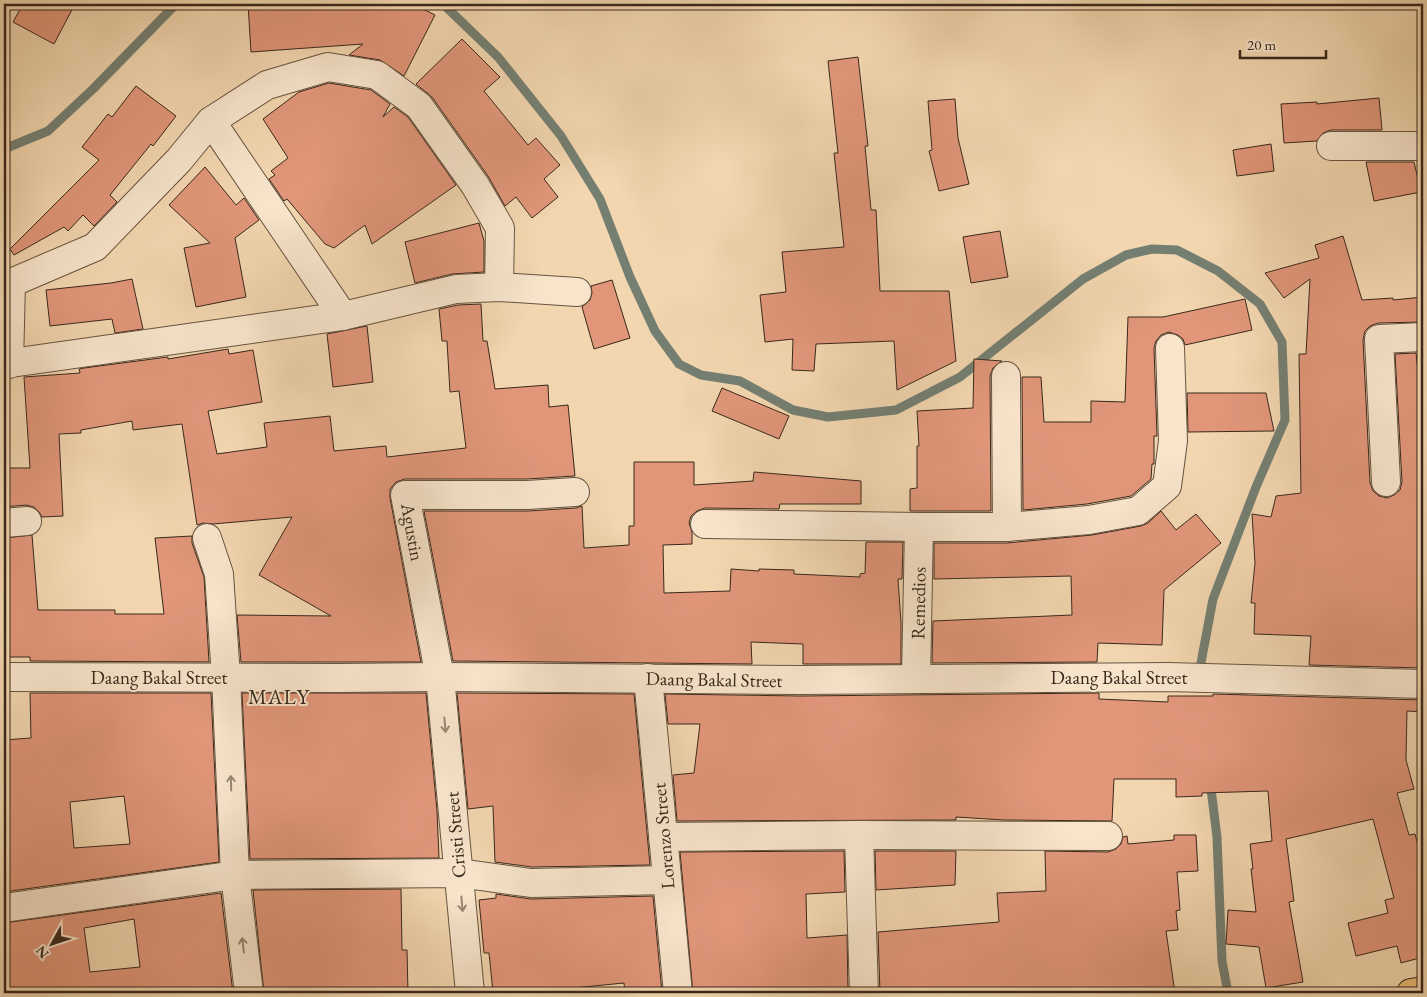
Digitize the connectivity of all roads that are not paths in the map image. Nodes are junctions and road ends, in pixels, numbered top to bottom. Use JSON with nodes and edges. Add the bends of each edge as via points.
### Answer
{"nodes":[{"id":1,"x":211,"y":121,"type":"junction"},
{"id":2,"x":1330,"y":146,"type":"dead end"},
{"id":3,"x":1423,"y":146,"type":"edge"},
{"id":4,"x":7,"y":283,"type":"edge"},
{"id":5,"x":499,"y":287,"type":"junction"},
{"id":6,"x":576,"y":292,"type":"dead end"},
{"id":7,"x":343,"y":316,"type":"junction"},
{"id":8,"x":1423,"y":337,"type":"edge"},
{"id":9,"x":1170,"y":348,"type":"dead end"},
{"id":10,"x":7,"y":364,"type":"edge"},
{"id":11,"x":1006,"y":376,"type":"dead end"},
{"id":12,"x":1386,"y":482,"type":"dead end"},
{"id":13,"x":575,"y":492,"type":"dead end"},
{"id":14,"x":705,"y":524,"type":"dead end"},
{"id":15,"x":919,"y":527,"type":"junction"},
{"id":16,"x":1007,"y":527,"type":"junction"},
{"id":17,"x":207,"y":538,"type":"dead end"},
{"id":18,"x":4,"y":677,"type":"edge"},
{"id":19,"x":226,"y":677,"type":"junction"},
{"id":20,"x":440,"y":677,"type":"junction"},
{"id":21,"x":648,"y":678,"type":"junction"},
{"id":22,"x":916,"y":678,"type":"junction"},
{"id":23,"x":1423,"y":684,"type":"edge"},
{"id":24,"x":859,"y":835,"type":"junction"},
{"id":25,"x":1108,"y":836,"type":"dead end"},
{"id":26,"x":663,"y":837,"type":"junction"},
{"id":27,"x":459,"y":873,"type":"junction"},
{"id":28,"x":235,"y":875,"type":"junction"},
{"id":29,"x":667,"y":880,"type":"junction"},
{"id":30,"x":4,"y":908,"type":"edge"},
{"id":31,"x":1423,"y":991,"type":"edge"},
{"id":32,"x":249,"y":993,"type":"edge"},
{"id":33,"x":470,"y":993,"type":"edge"},
{"id":34,"x":678,"y":993,"type":"edge"},
{"id":35,"x":864,"y":993,"type":"edge"},
{"id":36,"x":1410,"y":993,"type":"edge"}],
"edges":[{"from":1,"to":4,"type":"street","via":[[166,175],[95,246]]},
{"from":1,"to":5,"type":"street","via":[[266,85],[328,67],[377,75],[419,106],[475,185],[500,228]]},
{"from":1,"to":7,"type":"street"},
{"from":2,"to":3,"type":"street"},
{"from":4,"to":10,"type":"street"},
{"from":5,"to":6,"type":"street"},
{"from":5,"to":7,"type":"street","via":[[456,290]]},
{"from":7,"to":10,"type":"street"},
{"from":8,"to":12,"type":"street","via":[[1379,339]]},
{"from":9,"to":16,"type":"street","via":[[1173,441],[1166,486],[1138,511],[1089,520]]},
{"from":11,"to":16,"type":"street"},
{"from":13,"to":20,"type":"street","name":"Agustin","via":[[405,495]]},
{"from":14,"to":15,"type":"street"},
{"from":15,"to":16,"type":"street"},
{"from":15,"to":22,"type":"street","name":"Remedios"},
{"from":17,"to":19,"type":"street","via":[[219,574]]},
{"from":18,"to":19,"type":"street","name":"Daang Bakal Street"},
{"from":19,"to":20,"type":"street","name":"Daang Bakal Street"},
{"from":28,"to":19,"type":"street","one_way":true},
{"from":20,"to":21,"type":"street","name":"Daang Bakal Street"},
{"from":20,"to":27,"type":"street","name":"Cristi Street","one_way":true},
{"from":21,"to":22,"type":"street","name":"Daang Bakal Street"},
{"from":21,"to":26,"type":"street","name":"Lorenzo Street"},
{"from":22,"to":23,"type":"street","name":"Daang Bakal Street","via":[[1168,676]]},
{"from":24,"to":25,"type":"street"},
{"from":24,"to":26,"type":"street"},
{"from":24,"to":35,"type":"street"},
{"from":26,"to":29,"type":"street","name":"Lorenzo Street"},
{"from":27,"to":28,"type":"street"},
{"from":27,"to":29,"type":"street","via":[[531,883]]},
{"from":27,"to":33,"type":"street","name":"Cristi Street","one_way":true},
{"from":28,"to":30,"type":"street"},
{"from":32,"to":28,"type":"street","one_way":true},
{"from":29,"to":34,"type":"street","name":"Lorenzo Street"},
{"from":31,"to":36,"type":"main road"}]}
